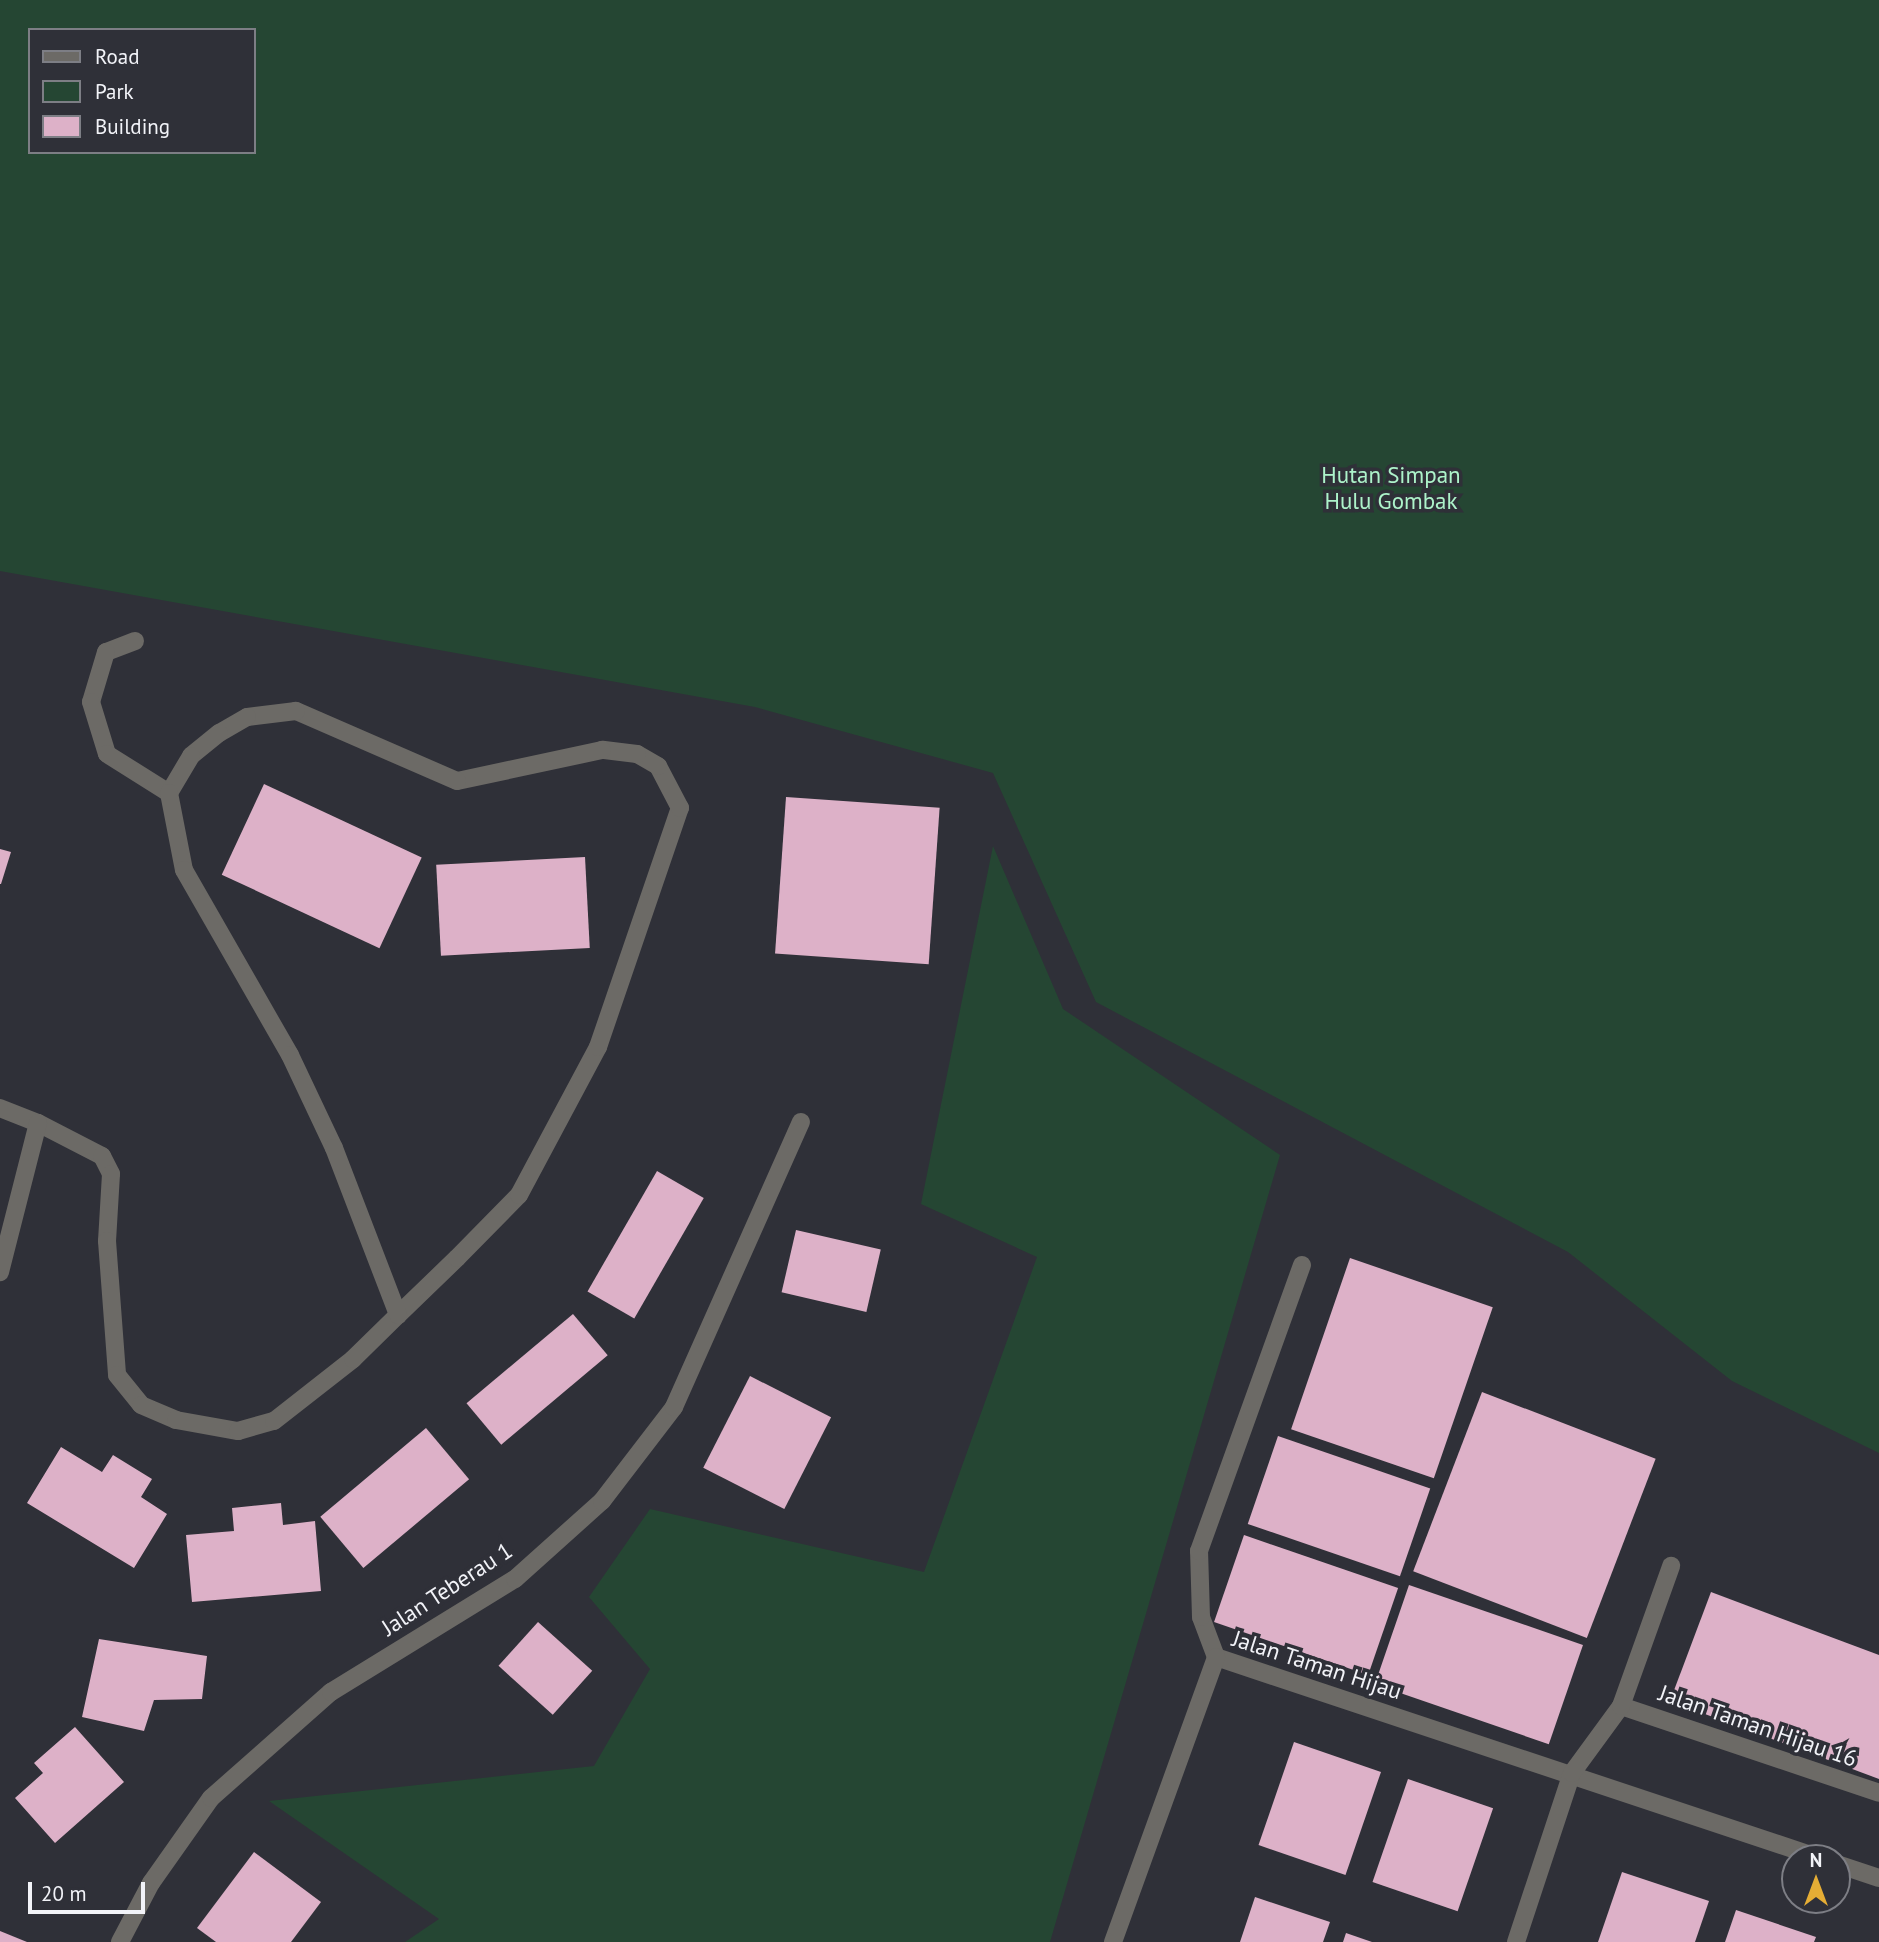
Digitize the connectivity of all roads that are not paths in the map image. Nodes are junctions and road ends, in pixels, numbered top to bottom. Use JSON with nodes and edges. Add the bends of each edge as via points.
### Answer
{"nodes":[{"id":1,"x":135,"y":641,"type":"dead end"},
{"id":2,"x":169,"y":793,"type":"junction"},
{"id":3,"x":0,"y":1108,"type":"edge"},
{"id":4,"x":801,"y":1122,"type":"dead end"},
{"id":5,"x":38,"y":1123,"type":"junction"},
{"id":6,"x":1302,"y":1265,"type":"dead end"},
{"id":7,"x":0,"y":1272,"type":"edge"},
{"id":8,"x":398,"y":1315,"type":"junction"},
{"id":9,"x":1671,"y":1566,"type":"dead end"},
{"id":10,"x":1216,"y":1657,"type":"junction"},
{"id":11,"x":1621,"y":1706,"type":"junction"},
{"id":12,"x":1572,"y":1773,"type":"junction"},
{"id":13,"x":1879,"y":1793,"type":"edge"},
{"id":14,"x":1781,"y":1845,"type":"edge"},
{"id":15,"x":1851,"y":1869,"type":"edge"},
{"id":16,"x":1879,"y":1878,"type":"edge"},
{"id":17,"x":120,"y":1942,"type":"edge"},
{"id":18,"x":1113,"y":1942,"type":"edge"},
{"id":19,"x":1516,"y":1942,"type":"edge"}],
"edges":[{"from":1,"to":2,"type":"street","via":[[106,652],[91,702],[107,754]]},
{"from":2,"to":8,"type":"street","via":[[184,870],[290,1055],[334,1148]]},
{"from":2,"to":8,"type":"street","via":[[191,756],[219,733],[247,717],[296,711],[457,781],[602,750],[637,754],[658,766],[680,808],[598,1047],[519,1195]]},
{"from":3,"to":5,"type":"street"},
{"from":4,"to":17,"type":"street","name":"Jalan Teberau 1","via":[[674,1407],[602,1501],[515,1579],[331,1692],[211,1798],[151,1883]]},
{"from":5,"to":7,"type":"street"},
{"from":5,"to":8,"type":"street","via":[[102,1156],[111,1174],[107,1241],[117,1376],[141,1405],[176,1420],[238,1432],[274,1421],[353,1359]]},
{"from":6,"to":10,"type":"street","via":[[1199,1551],[1200,1617]]},
{"from":9,"to":11,"type":"street"},
{"from":10,"to":12,"type":"street","name":"Jalan Taman Hijau"},
{"from":10,"to":18,"type":"street","name":"Jalan Taman Hijau"},
{"from":11,"to":12,"type":"street"},
{"from":11,"to":13,"type":"street","name":"Jalan Taman Hijau 16"},
{"from":12,"to":14,"type":"street","name":"Jalan Taman Hijau"},
{"from":12,"to":19,"type":"street"},
{"from":15,"to":16,"type":"street"}]}
